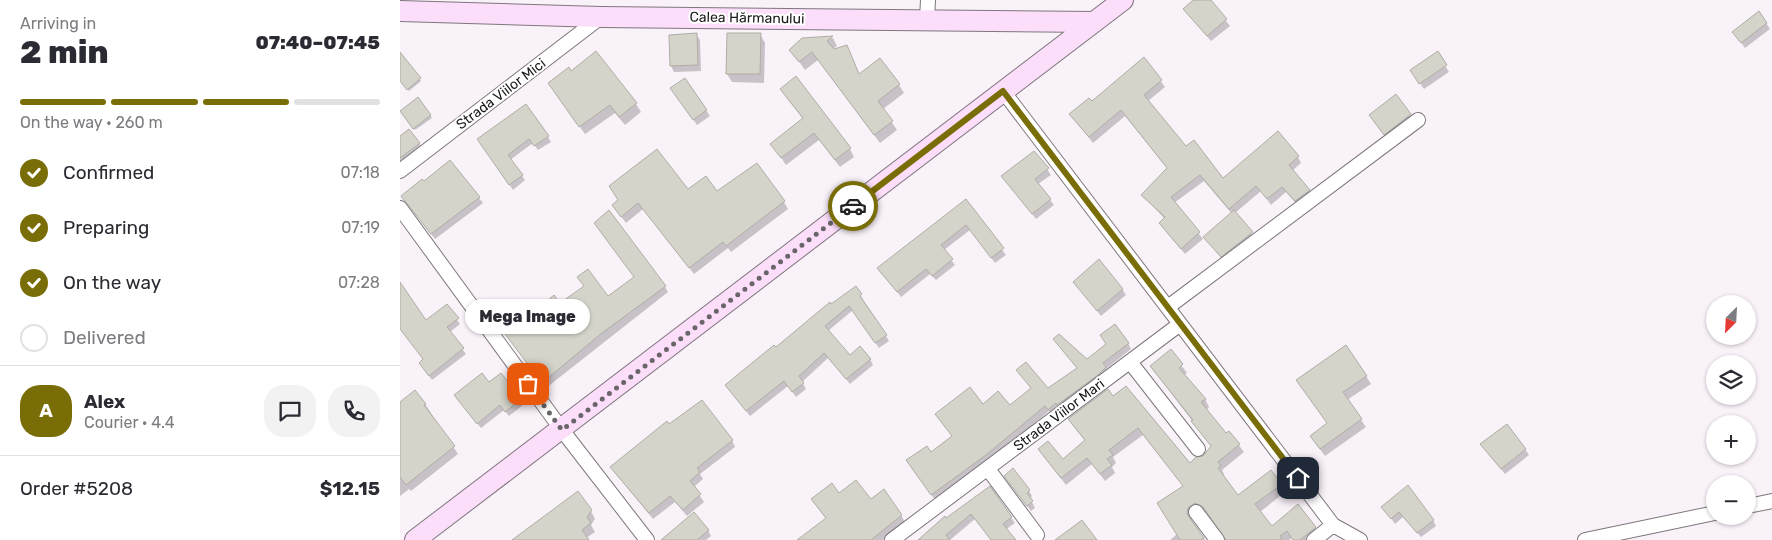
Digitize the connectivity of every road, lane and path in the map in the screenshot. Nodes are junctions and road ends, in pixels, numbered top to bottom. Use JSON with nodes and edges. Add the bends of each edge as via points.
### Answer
{"nodes":[{"id":1,"x":1123,"y":0,"type":"edge"},
{"id":2,"x":429,"y":6,"type":"edge"},
{"id":3,"x":928,"y":10,"type":"edge"},
{"id":4,"x":400,"y":12,"type":"edge"},
{"id":5,"x":602,"y":17,"type":"junction"},
{"id":6,"x":1094,"y":22,"type":"junction"},
{"id":7,"x":1003,"y":91,"type":"junction"},
{"id":8,"x":1418,"y":120,"type":"dead end"},
{"id":9,"x":400,"y":171,"type":"edge"},
{"id":10,"x":400,"y":208,"type":"edge"},
{"id":11,"x":1168,"y":307,"type":"junction"},
{"id":12,"x":1180,"y":324,"type":"junction"},
{"id":13,"x":1130,"y":362,"type":"junction"},
{"id":14,"x":562,"y":430,"type":"junction"},
{"id":15,"x":1198,"y":449,"type":"dead end"},
{"id":16,"x":988,"y":469,"type":"junction"},
{"id":17,"x":1772,"y":501,"type":"edge"},
{"id":18,"x":1756,"y":504,"type":"edge"},
{"id":19,"x":1196,"y":512,"type":"dead end"},
{"id":20,"x":1706,"y":515,"type":"edge"},
{"id":21,"x":1333,"y":525,"type":"junction"},
{"id":22,"x":1037,"y":535,"type":"dead end"},
{"id":23,"x":416,"y":540,"type":"edge"},
{"id":24,"x":647,"y":540,"type":"edge"},
{"id":25,"x":892,"y":540,"type":"edge"},
{"id":26,"x":1217,"y":540,"type":"edge"},
{"id":27,"x":1314,"y":540,"type":"edge"},
{"id":28,"x":1360,"y":540,"type":"edge"},
{"id":29,"x":1585,"y":540,"type":"edge"}],
"edges":[{"from":1,"to":6,"type":"main road"},
{"from":2,"to":4,"type":"main road","name":"Calea Hărmanului"},
{"from":2,"to":5,"type":"main road","name":"Calea Hărmanului"},
{"from":3,"to":5,"type":"main road","name":"Calea Hărmanului"},
{"from":3,"to":6,"type":"main road","name":"Calea Hărmanului"},
{"from":5,"to":9,"type":"street","name":"Strada Viilor Mici"},
{"from":6,"to":7,"type":"main road"},
{"from":7,"to":11,"type":"street"},
{"from":7,"to":14,"type":"main road"},
{"from":8,"to":11,"type":"street"},
{"from":10,"to":14,"type":"street"},
{"from":11,"to":12,"type":"street"},
{"from":12,"to":13,"type":"street","name":"Strada Viilor Mari"},
{"from":12,"to":21,"type":"street"},
{"from":13,"to":15,"type":"street"},
{"from":13,"to":16,"type":"street","name":"Strada Viilor Mari"},
{"from":14,"to":23,"type":"main road"},
{"from":14,"to":24,"type":"street"},
{"from":16,"to":22,"type":"street"},
{"from":16,"to":25,"type":"street","name":"Strada Viilor Mari"},
{"from":17,"to":18,"type":"street"},
{"from":19,"to":26,"type":"street"},
{"from":20,"to":29,"type":"street"},
{"from":21,"to":27,"type":"street"},
{"from":21,"to":28,"type":"street"}]}
